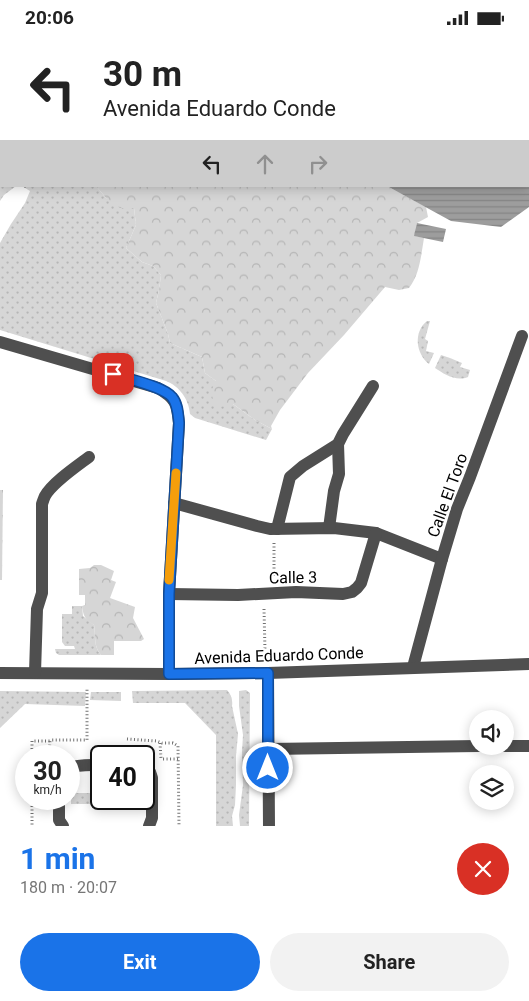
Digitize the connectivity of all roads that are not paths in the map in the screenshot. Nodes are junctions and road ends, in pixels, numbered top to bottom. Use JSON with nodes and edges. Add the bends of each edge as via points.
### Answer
{"nodes":[{"id":1,"x":522,"y":336,"type":"dead end"},
{"id":2,"x":0,"y":342,"type":"edge"},
{"id":3,"x":373,"y":386,"type":"dead end"},
{"id":4,"x":338,"y":444,"type":"junction"},
{"id":5,"x":89,"y":457,"type":"dead end"},
{"id":6,"x":174,"y":503,"type":"junction"},
{"id":7,"x":329,"y":529,"type":"junction"},
{"id":8,"x":376,"y":533,"type":"junction"},
{"id":9,"x":276,"y":534,"type":"junction"},
{"id":10,"x":442,"y":559,"type":"junction"},
{"id":11,"x":169,"y":594,"type":"junction"},
{"id":12,"x":529,"y":663,"type":"edge"},
{"id":13,"x":413,"y":667,"type":"junction"},
{"id":14,"x":0,"y":673,"type":"edge"},
{"id":15,"x":35,"y":673,"type":"junction"},
{"id":16,"x":268,"y":673,"type":"junction"},
{"id":17,"x":169,"y":674,"type":"junction"},
{"id":18,"x":469,"y":746,"type":"edge"},
{"id":19,"x":514,"y":746,"type":"edge"},
{"id":20,"x":529,"y":746,"type":"edge"},
{"id":21,"x":268,"y":749,"type":"junction"},
{"id":22,"x":59,"y":810,"type":"edge"},
{"id":23,"x":152,"y":810,"type":"edge"},
{"id":24,"x":64,"y":826,"type":"edge"},
{"id":25,"x":149,"y":826,"type":"edge"},
{"id":26,"x":269,"y":826,"type":"edge"}],
"edges":[{"from":1,"to":10,"type":"street","name":"Calle El Toro","via":[[457,509]]},
{"from":2,"to":6,"type":"street","via":[[158,388],[171,395],[179,423]]},
{"from":3,"to":4,"type":"street"},
{"from":4,"to":7,"type":"street","via":[[338,474]]},
{"from":4,"to":9,"type":"street","via":[[290,477]]},
{"from":5,"to":15,"type":"street","via":[[52,487],[42,503],[42,593],[37,609]]},
{"from":6,"to":9,"type":"street"},
{"from":6,"to":11,"type":"street"},
{"from":7,"to":8,"type":"street"},
{"from":7,"to":9,"type":"street"},
{"from":8,"to":10,"type":"street"},
{"from":8,"to":11,"type":"street","name":"Calle 3","via":[[361,583],[352,592]]},
{"from":10,"to":13,"type":"street","name":"Calle El Toro"},
{"from":11,"to":17,"type":"street"},
{"from":12,"to":13,"type":"street","name":"Avenida Eduardo Conde"},
{"from":13,"to":16,"type":"street","name":"Avenida Eduardo Conde"},
{"from":14,"to":15,"type":"street","name":"Avenida Eduardo Conde"},
{"from":15,"to":17,"type":"street","name":"Avenida Eduardo Conde"},
{"from":16,"to":17,"type":"street","name":"Avenida Eduardo Conde"},
{"from":16,"to":21,"type":"street"},
{"from":18,"to":21,"type":"street"},
{"from":19,"to":20,"type":"street"},
{"from":21,"to":26,"type":"street"},
{"from":22,"to":24,"type":"street","via":[[59,820]]},
{"from":23,"to":25,"type":"street"}]}
